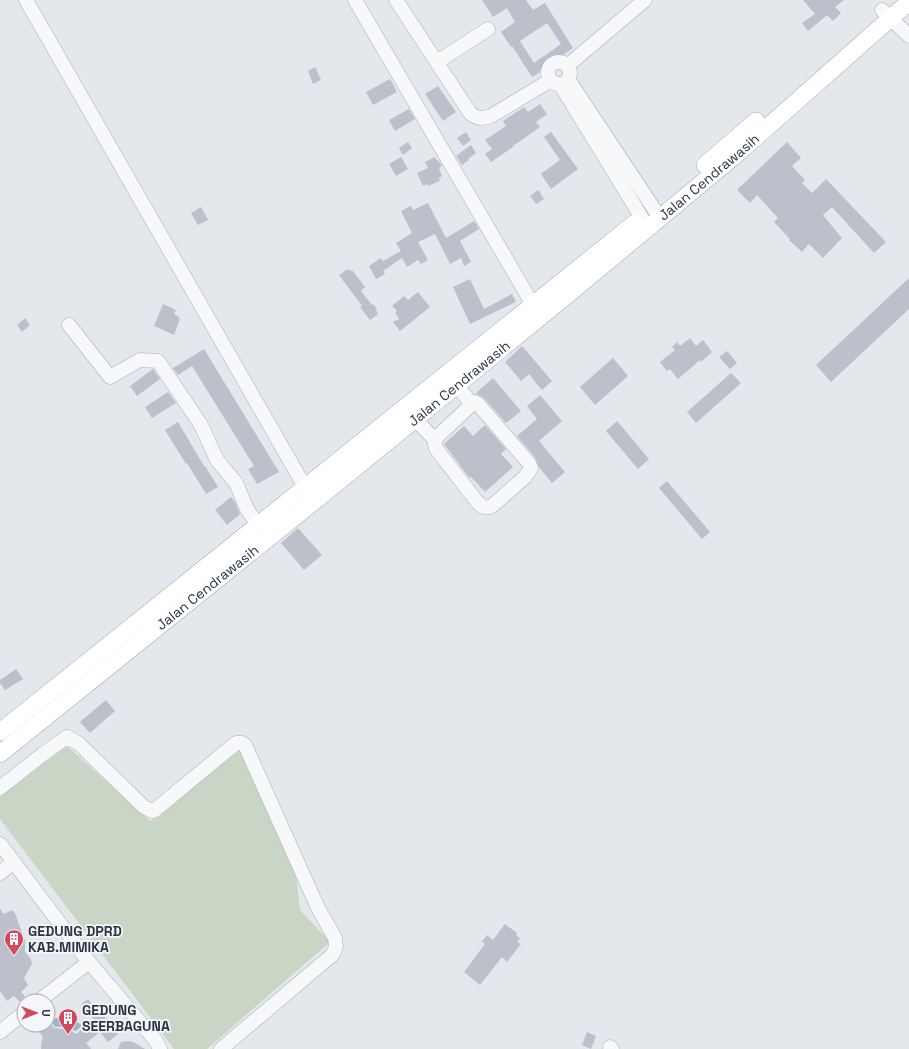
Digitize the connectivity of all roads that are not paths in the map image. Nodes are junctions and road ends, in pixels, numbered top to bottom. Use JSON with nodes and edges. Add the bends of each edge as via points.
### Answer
{"nodes":[{"id":1,"x":26,"y":0,"type":"edge"},
{"id":2,"x":355,"y":0,"type":"edge"},
{"id":3,"x":396,"y":0,"type":"edge"},
{"id":4,"x":645,"y":0,"type":"edge"},
{"id":5,"x":909,"y":2,"type":"edge"},
{"id":6,"x":889,"y":9,"type":"edge"},
{"id":7,"x":488,"y":29,"type":"dead end"},
{"id":8,"x":909,"y":36,"type":"edge"},
{"id":9,"x":437,"y":62,"type":"junction"},
{"id":10,"x":561,"y":77,"type":"junction"},
{"id":11,"x":650,"y":218,"type":"junction"},
{"id":12,"x":533,"y":305,"type":"junction"},
{"id":13,"x":69,"y":324,"type":"dead end"},
{"id":14,"x":456,"y":385,"type":"junction"},
{"id":15,"x":472,"y":404,"type":"junction"},
{"id":16,"x":415,"y":419,"type":"junction"},
{"id":17,"x":435,"y":440,"type":"junction"},
{"id":18,"x":305,"y":487,"type":"junction"},
{"id":19,"x":258,"y":525,"type":"junction"},
{"id":20,"x":0,"y":732,"type":"edge"},
{"id":21,"x":0,"y":754,"type":"edge"},
{"id":22,"x":0,"y":788,"type":"edge"},
{"id":23,"x":0,"y":844,"type":"edge"},
{"id":24,"x":14,"y":862,"type":"junction"},
{"id":25,"x":0,"y":873,"type":"edge"},
{"id":26,"x":89,"y":962,"type":"junction"},
{"id":27,"x":49,"y":993,"type":"edge"},
{"id":28,"x":16,"y":1019,"type":"edge"},
{"id":29,"x":0,"y":1032,"type":"edge"},
{"id":30,"x":160,"y":1049,"type":"edge"},
{"id":31,"x":221,"y":1049,"type":"edge"}],
"edges":[{"from":1,"to":18,"type":"street"},
{"from":2,"to":12,"type":"street"},
{"from":3,"to":9,"type":"street"},
{"from":4,"to":10,"type":"street"},
{"from":5,"to":6,"type":"main road","name":"Jalan Cendrawasih"},
{"from":6,"to":8,"type":"street"},
{"from":6,"to":11,"type":"main road","name":"Jalan Cendrawasih","via":[[731,143]]},
{"from":7,"to":9,"type":"street"},
{"from":9,"to":10,"type":"street","via":[[470,113],[479,118],[491,116]]},
{"from":10,"to":11,"type":"street"},
{"from":11,"to":12,"type":"main road","name":"Jalan Cendrawasih"},
{"from":11,"to":14,"type":"main road","name":"Jalan Cendrawasih"},
{"from":12,"to":18,"type":"main road","name":"Jalan Cendrawasih"},
{"from":13,"to":19,"type":"street","via":[[110,377],[140,360],[158,361],[201,425],[217,460],[236,483],[247,509]]},
{"from":14,"to":15,"type":"street"},
{"from":14,"to":16,"type":"main road","name":"Jalan Cendrawasih"},
{"from":15,"to":17,"type":"street"},
{"from":15,"to":17,"type":"street","via":[[476,402],[529,463],[531,468],[525,477],[492,506],[485,508],[478,503],[437,450]]},
{"from":16,"to":17,"type":"street"},
{"from":16,"to":21,"type":"main road","name":"Jalan Cendrawasih"},
{"from":18,"to":19,"type":"main road","name":"Jalan Cendrawasih"},
{"from":19,"to":20,"type":"main road","name":"Jalan Cendrawasih"},
{"from":22,"to":31,"type":"street","via":[[67,737],[78,743],[144,807],[152,811],[236,743],[245,744],[318,908],[335,938],[336,946],[331,956]]},
{"from":23,"to":24,"type":"street"},
{"from":24,"to":25,"type":"street"},
{"from":24,"to":26,"type":"street"},
{"from":26,"to":27,"type":"street"},
{"from":26,"to":30,"type":"street"},
{"from":28,"to":29,"type":"street"}]}
